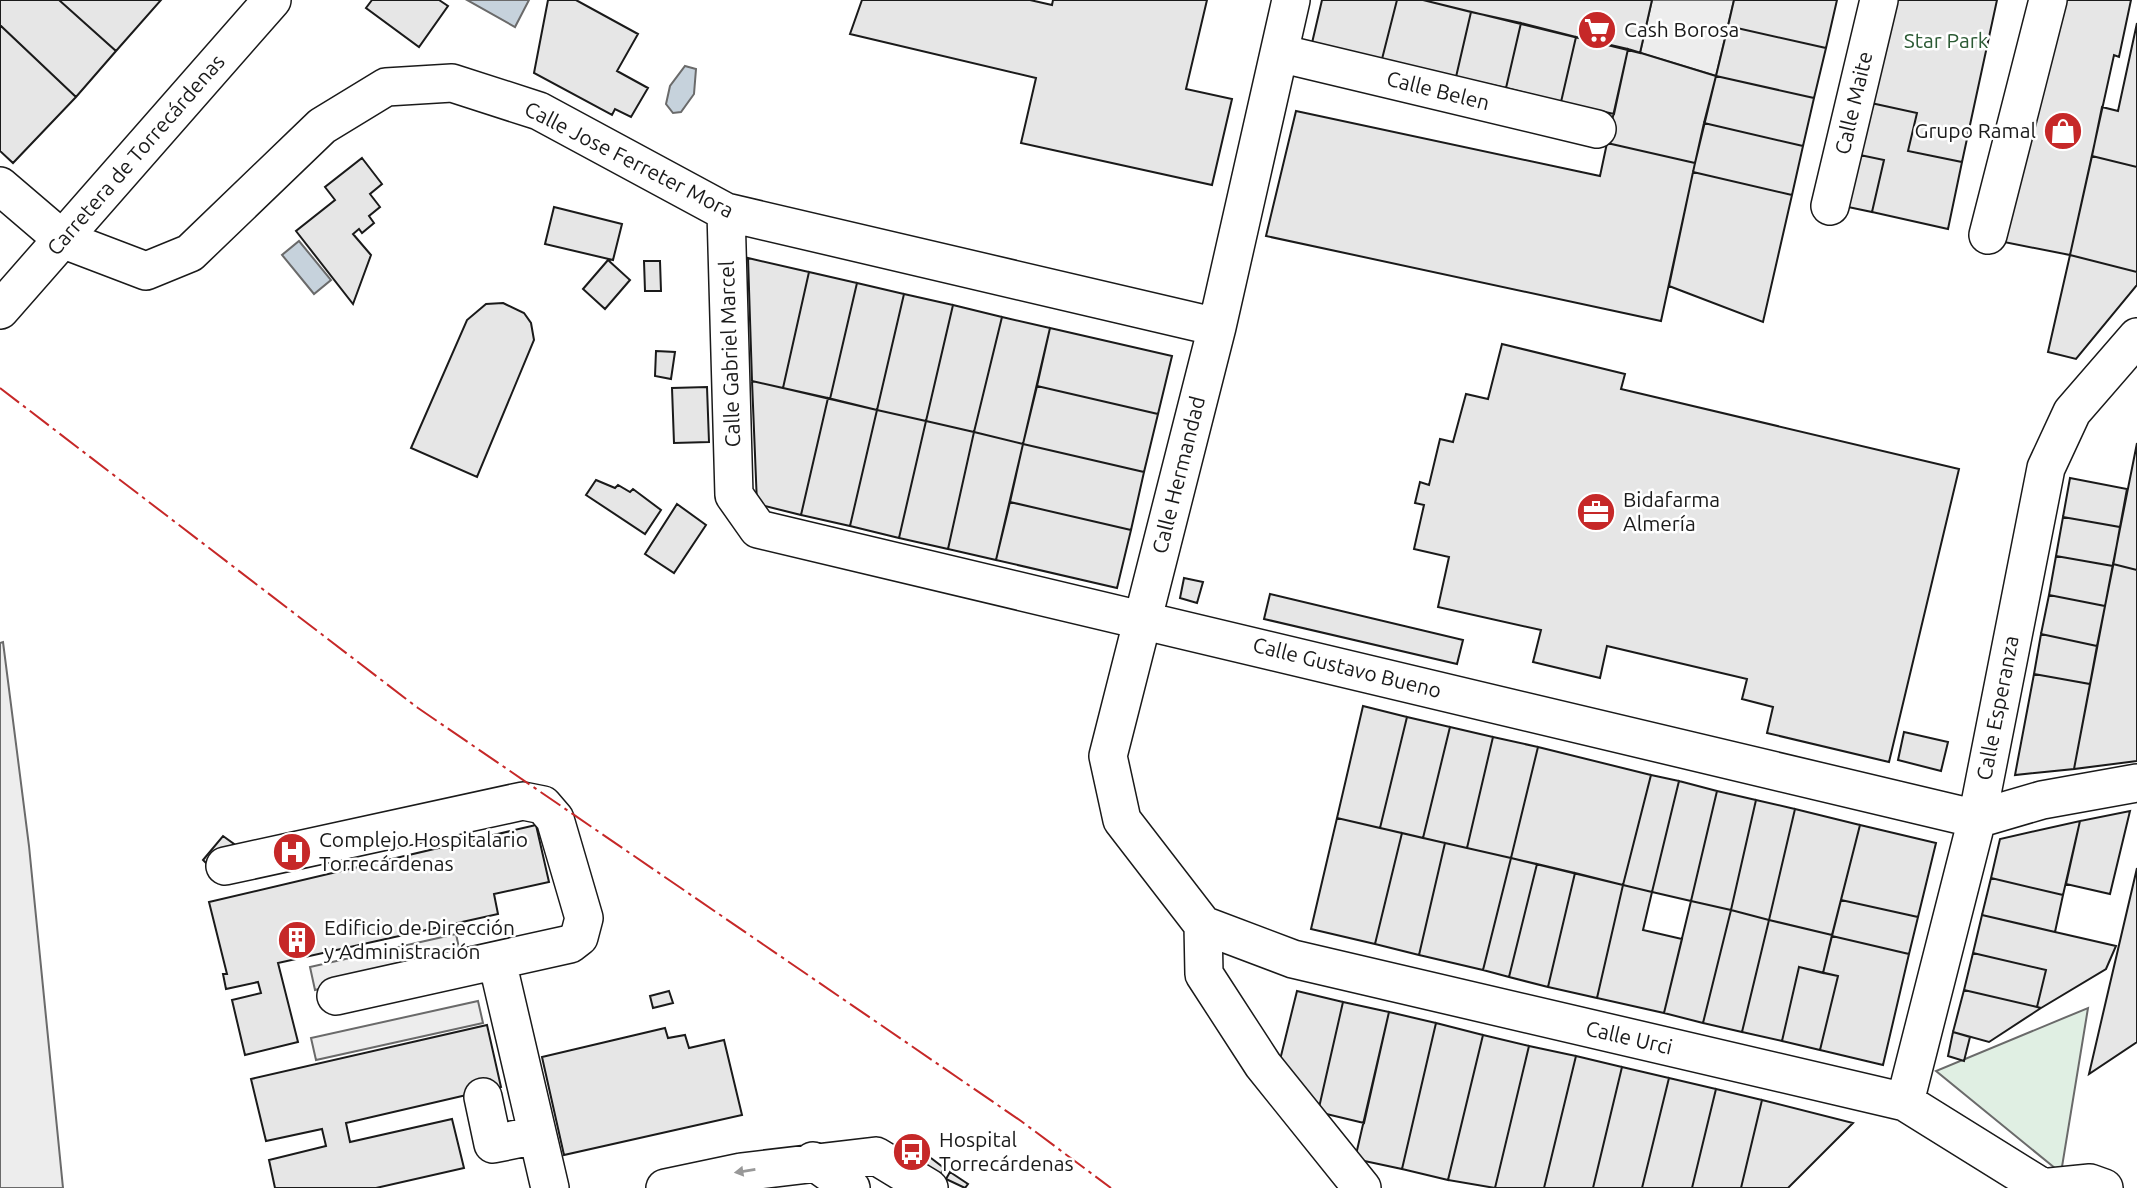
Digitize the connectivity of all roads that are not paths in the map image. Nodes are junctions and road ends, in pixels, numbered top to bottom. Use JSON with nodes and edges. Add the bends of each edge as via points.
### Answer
{"nodes":[{"id":1,"x":272,"y":0,"type":"edge"},
{"id":2,"x":1291,"y":0,"type":"edge"},
{"id":3,"x":1879,"y":0,"type":"edge"},
{"id":4,"x":2048,"y":0,"type":"edge"},
{"id":5,"x":1279,"y":53,"type":"junction"},
{"id":6,"x":1597,"y":129,"type":"dead end"},
{"id":7,"x":0,"y":186,"type":"edge"},
{"id":8,"x":1830,"y":206,"type":"dead end"},
{"id":9,"x":726,"y":212,"type":"junction"},
{"id":10,"x":1988,"y":235,"type":"dead end"},
{"id":11,"x":62,"y":239,"type":"junction"},
{"id":12,"x":0,"y":310,"type":"edge"},
{"id":13,"x":1217,"y":327,"type":"junction"},
{"id":14,"x":2137,"y":337,"type":"edge"},
{"id":15,"x":734,"y":495,"type":"joint"},
{"id":16,"x":1143,"y":618,"type":"junction"},
{"id":17,"x":2137,"y":783,"type":"edge"},
{"id":18,"x":1977,"y":819,"type":"junction"},
{"id":19,"x":225,"y":866,"type":"dead end"},
{"id":20,"x":1203,"y":926,"type":"junction"},
{"id":21,"x":497,"y":961,"type":"junction"},
{"id":22,"x":336,"y":996,"type":"dead end"},
{"id":23,"x":483,"y":1097,"type":"dead end"},
{"id":24,"x":1905,"y":1102,"type":"junction"},
{"id":25,"x":537,"y":1135,"type":"junction"},
{"id":26,"x":813,"y":1161,"type":"junction"},
{"id":27,"x":2040,"y":1187,"type":"edge"},
{"id":28,"x":550,"y":1188,"type":"edge"},
{"id":29,"x":665,"y":1188,"type":"edge"},
{"id":30,"x":851,"y":1188,"type":"edge"},
{"id":31,"x":929,"y":1188,"type":"edge"},
{"id":32,"x":1362,"y":1188,"type":"edge"},
{"id":33,"x":2104,"y":1188,"type":"edge"}],
"edges":[{"from":1,"to":11,"type":"street","name":"Carretera de Torrecárdenas"},
{"from":2,"to":5,"type":"street","name":"Calle Hermandad"},
{"from":3,"to":8,"type":"street","name":"Calle Maite"},
{"from":4,"to":10,"type":"street"},
{"from":5,"to":6,"type":"street","name":"Calle Belen"},
{"from":5,"to":13,"type":"street","name":"Calle Hermandad"},
{"from":7,"to":11,"type":"street","name":"Calle Jose Ferreter Mora"},
{"from":9,"to":11,"type":"street","name":"Calle Jose Ferreter Mora","via":[[539,111],[452,83],[386,87],[322,126],[190,253],[157,267],[146,271]]},
{"from":9,"to":13,"type":"street","name":"Calle Jose Ferreter Mora"},
{"from":9,"to":15,"type":"street","name":"Calle Gabriel Marcel"},
{"from":11,"to":12,"type":"street","name":"Carretera de Torrecárdenas"},
{"from":13,"to":16,"type":"street","name":"Calle Hermandad"},
{"from":14,"to":18,"type":"street","name":"Calle Esperanza","via":[[2071,412],[2046,468]]},
{"from":15,"to":16,"type":"street","name":"Calle Gustavo Bueno","via":[[758,529]]},
{"from":16,"to":18,"type":"street","name":"Calle Gustavo Bueno"},
{"from":16,"to":20,"type":"street","name":"Calle Hermandad","via":[[1108,756],[1122,820]]},
{"from":17,"to":18,"type":"street","via":[[2042,800]]},
{"from":18,"to":24,"type":"street","name":"Calle Esperanza"},
{"from":19,"to":21,"type":"street","via":[[523,801],[543,805],[555,819],[584,918],[579,937],[570,944]]},
{"from":20,"to":24,"type":"street","name":"Calle Urci","via":[[1293,959]]},
{"from":20,"to":32,"type":"street","via":[[1204,974],[1263,1065]]},
{"from":21,"to":22,"type":"street"},
{"from":21,"to":25,"type":"street"},
{"from":23,"to":25,"type":"street","via":[[493,1144]]},
{"from":24,"to":27,"type":"street","name":"Calle Urci"},
{"from":25,"to":28,"type":"street"},
{"from":26,"to":29,"type":"street","one_way":true},
{"from":26,"to":30,"type":"street"},
{"from":26,"to":31,"type":"street","via":[[876,1156]]},
{"from":27,"to":33,"type":"street","via":[[2090,1183]]}]}
